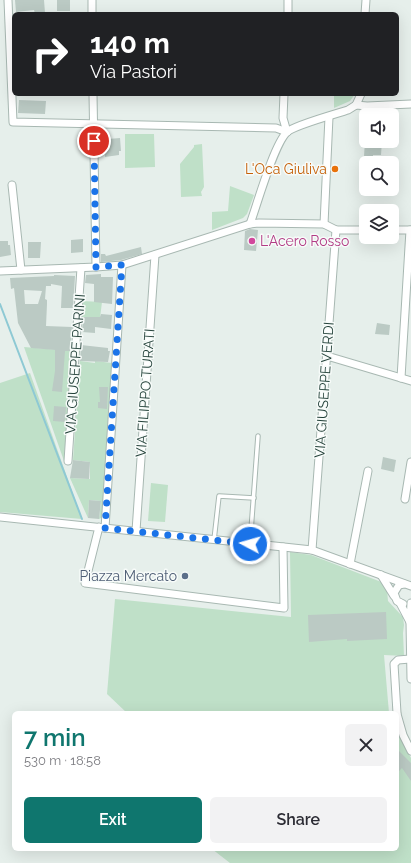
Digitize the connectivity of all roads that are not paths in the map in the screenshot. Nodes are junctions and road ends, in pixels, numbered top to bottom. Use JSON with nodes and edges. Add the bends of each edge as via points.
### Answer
{"nodes":[{"id":1,"x":8,"y":0,"type":"edge"},
{"id":2,"x":92,"y":0,"type":"edge"},
{"id":3,"x":288,"y":0,"type":"edge"},
{"id":4,"x":366,"y":0,"type":"edge"},
{"id":5,"x":92,"y":12,"type":"edge"},
{"id":6,"x":288,"y":12,"type":"edge"},
{"id":7,"x":365,"y":12,"type":"edge"},
{"id":8,"x":93,"y":96,"type":"edge"},
{"id":9,"x":284,"y":96,"type":"edge"},
{"id":10,"x":360,"y":96,"type":"edge"},
{"id":11,"x":411,"y":104,"type":"edge"},
{"id":12,"x":356,"y":105,"type":"junction"},
{"id":13,"x":329,"y":117,"type":"junction"},
{"id":14,"x":94,"y":125,"type":"junction"},
{"id":15,"x":287,"y":132,"type":"junction"},
{"id":16,"x":12,"y":184,"type":"dead end"},
{"id":17,"x":250,"y":224,"type":"junction"},
{"id":18,"x":324,"y":224,"type":"junction"},
{"id":19,"x":336,"y":230,"type":"junction"},
{"id":20,"x":359,"y":230,"type":"edge"},
{"id":21,"x":399,"y":230,"type":"edge"},
{"id":22,"x":411,"y":230,"type":"edge"},
{"id":23,"x":155,"y":255,"type":"junction"},
{"id":24,"x":122,"y":265,"type":"junction"},
{"id":25,"x":96,"y":267,"type":"junction"},
{"id":26,"x":81,"y":268,"type":"junction"},
{"id":27,"x":21,"y":270,"type":"junction"},
{"id":28,"x":0,"y":271,"type":"edge"},
{"id":29,"x":327,"y":356,"type":"junction"},
{"id":30,"x":401,"y":378,"type":"junction"},
{"id":31,"x":411,"y":381,"type":"edge"},
{"id":32,"x":258,"y":436,"type":"dead end"},
{"id":33,"x":68,"y":461,"type":"dead end"},
{"id":34,"x":411,"y":462,"type":"edge"},
{"id":35,"x":368,"y":471,"type":"dead end"},
{"id":36,"x":254,"y":498,"type":"junction"},
{"id":37,"x":405,"y":499,"type":"dead end"},
{"id":38,"x":0,"y":517,"type":"edge"},
{"id":39,"x":102,"y":528,"type":"junction"},
{"id":40,"x":136,"y":531,"type":"junction"},
{"id":41,"x":214,"y":540,"type":"junction"},
{"id":42,"x":250,"y":544,"type":"junction"},
{"id":43,"x":283,"y":547,"type":"junction"},
{"id":44,"x":312,"y":550,"type":"junction"},
{"id":45,"x":350,"y":564,"type":"junction"},
{"id":46,"x":381,"y":575,"type":"junction"},
{"id":47,"x":409,"y":586,"type":"edge"},
{"id":48,"x":394,"y":596,"type":"junction"},
{"id":49,"x":411,"y":602,"type":"edge"},
{"id":50,"x":400,"y":603,"type":"junction"},
{"id":51,"x":410,"y":622,"type":"junction"},
{"id":52,"x":410,"y":659,"type":"edge"},
{"id":53,"x":411,"y":679,"type":"edge"},
{"id":54,"x":397,"y":711,"type":"edge"},
{"id":55,"x":399,"y":720,"type":"edge"},
{"id":56,"x":411,"y":751,"type":"edge"}],
"edges":[{"from":1,"to":14,"type":"street","via":[[12,122]]},
{"from":2,"to":5,"type":"street"},
{"from":3,"to":6,"type":"street"},
{"from":4,"to":7,"type":"street"},
{"from":8,"to":14,"type":"street"},
{"from":9,"to":15,"type":"street","via":[[283,118]]},
{"from":10,"to":12,"type":"street"},
{"from":11,"to":12,"type":"street"},
{"from":12,"to":13,"type":"street"},
{"from":13,"to":15,"type":"street"},
{"from":13,"to":18,"type":"street"},
{"from":14,"to":15,"type":"street","via":[[276,128]]},
{"from":14,"to":25,"type":"street"},
{"from":15,"to":17,"type":"street","via":[[278,146]]},
{"from":16,"to":27,"type":"street"},
{"from":17,"to":18,"type":"street"},
{"from":17,"to":23,"type":"street"},
{"from":18,"to":19,"type":"street"},
{"from":19,"to":20,"type":"street"},
{"from":19,"to":29,"type":"street","name":"VIA GIUSEPPE VERDI"},
{"from":21,"to":22,"type":"street"},
{"from":22,"to":30,"type":"street"},
{"from":23,"to":24,"type":"street"},
{"from":23,"to":40,"type":"street","name":"VIA FILIPPO TURATI"},
{"from":24,"to":25,"type":"street"},
{"from":24,"to":39,"type":"street"},
{"from":25,"to":26,"type":"street"},
{"from":26,"to":27,"type":"street"},
{"from":26,"to":33,"type":"street","name":"VIA GIUSEPPE PARINI"},
{"from":27,"to":28,"type":"street"},
{"from":29,"to":30,"type":"street"},
{"from":29,"to":44,"type":"street","name":"VIA GIUSEPPE VERDI"},
{"from":30,"to":31,"type":"street"},
{"from":32,"to":36,"type":"lane"},
{"from":34,"to":37,"type":"street"},
{"from":35,"to":45,"type":"street"},
{"from":36,"to":41,"type":"lane","via":[[219,496]]},
{"from":36,"to":42,"type":"lane"},
{"from":38,"to":39,"type":"street"},
{"from":39,"to":40,"type":"street"},
{"from":39,"to":43,"type":"street","via":[[85,583],[284,608]]},
{"from":40,"to":41,"type":"street"},
{"from":41,"to":42,"type":"street"},
{"from":42,"to":43,"type":"street"},
{"from":43,"to":44,"type":"street"},
{"from":44,"to":45,"type":"street"},
{"from":45,"to":46,"type":"street"},
{"from":46,"to":47,"type":"street"},
{"from":46,"to":48,"type":"street"},
{"from":47,"to":48,"type":"street","via":[[402,584],[396,587]]},
{"from":48,"to":50,"type":"street"},
{"from":49,"to":50,"type":"street"},
{"from":49,"to":51,"type":"street"},
{"from":50,"to":51,"type":"street"},
{"from":51,"to":52,"type":"street"},
{"from":52,"to":53,"type":"street"},
{"from":52,"to":54,"type":"street","via":[[398,660],[394,664]]},
{"from":55,"to":56,"type":"street"}]}
